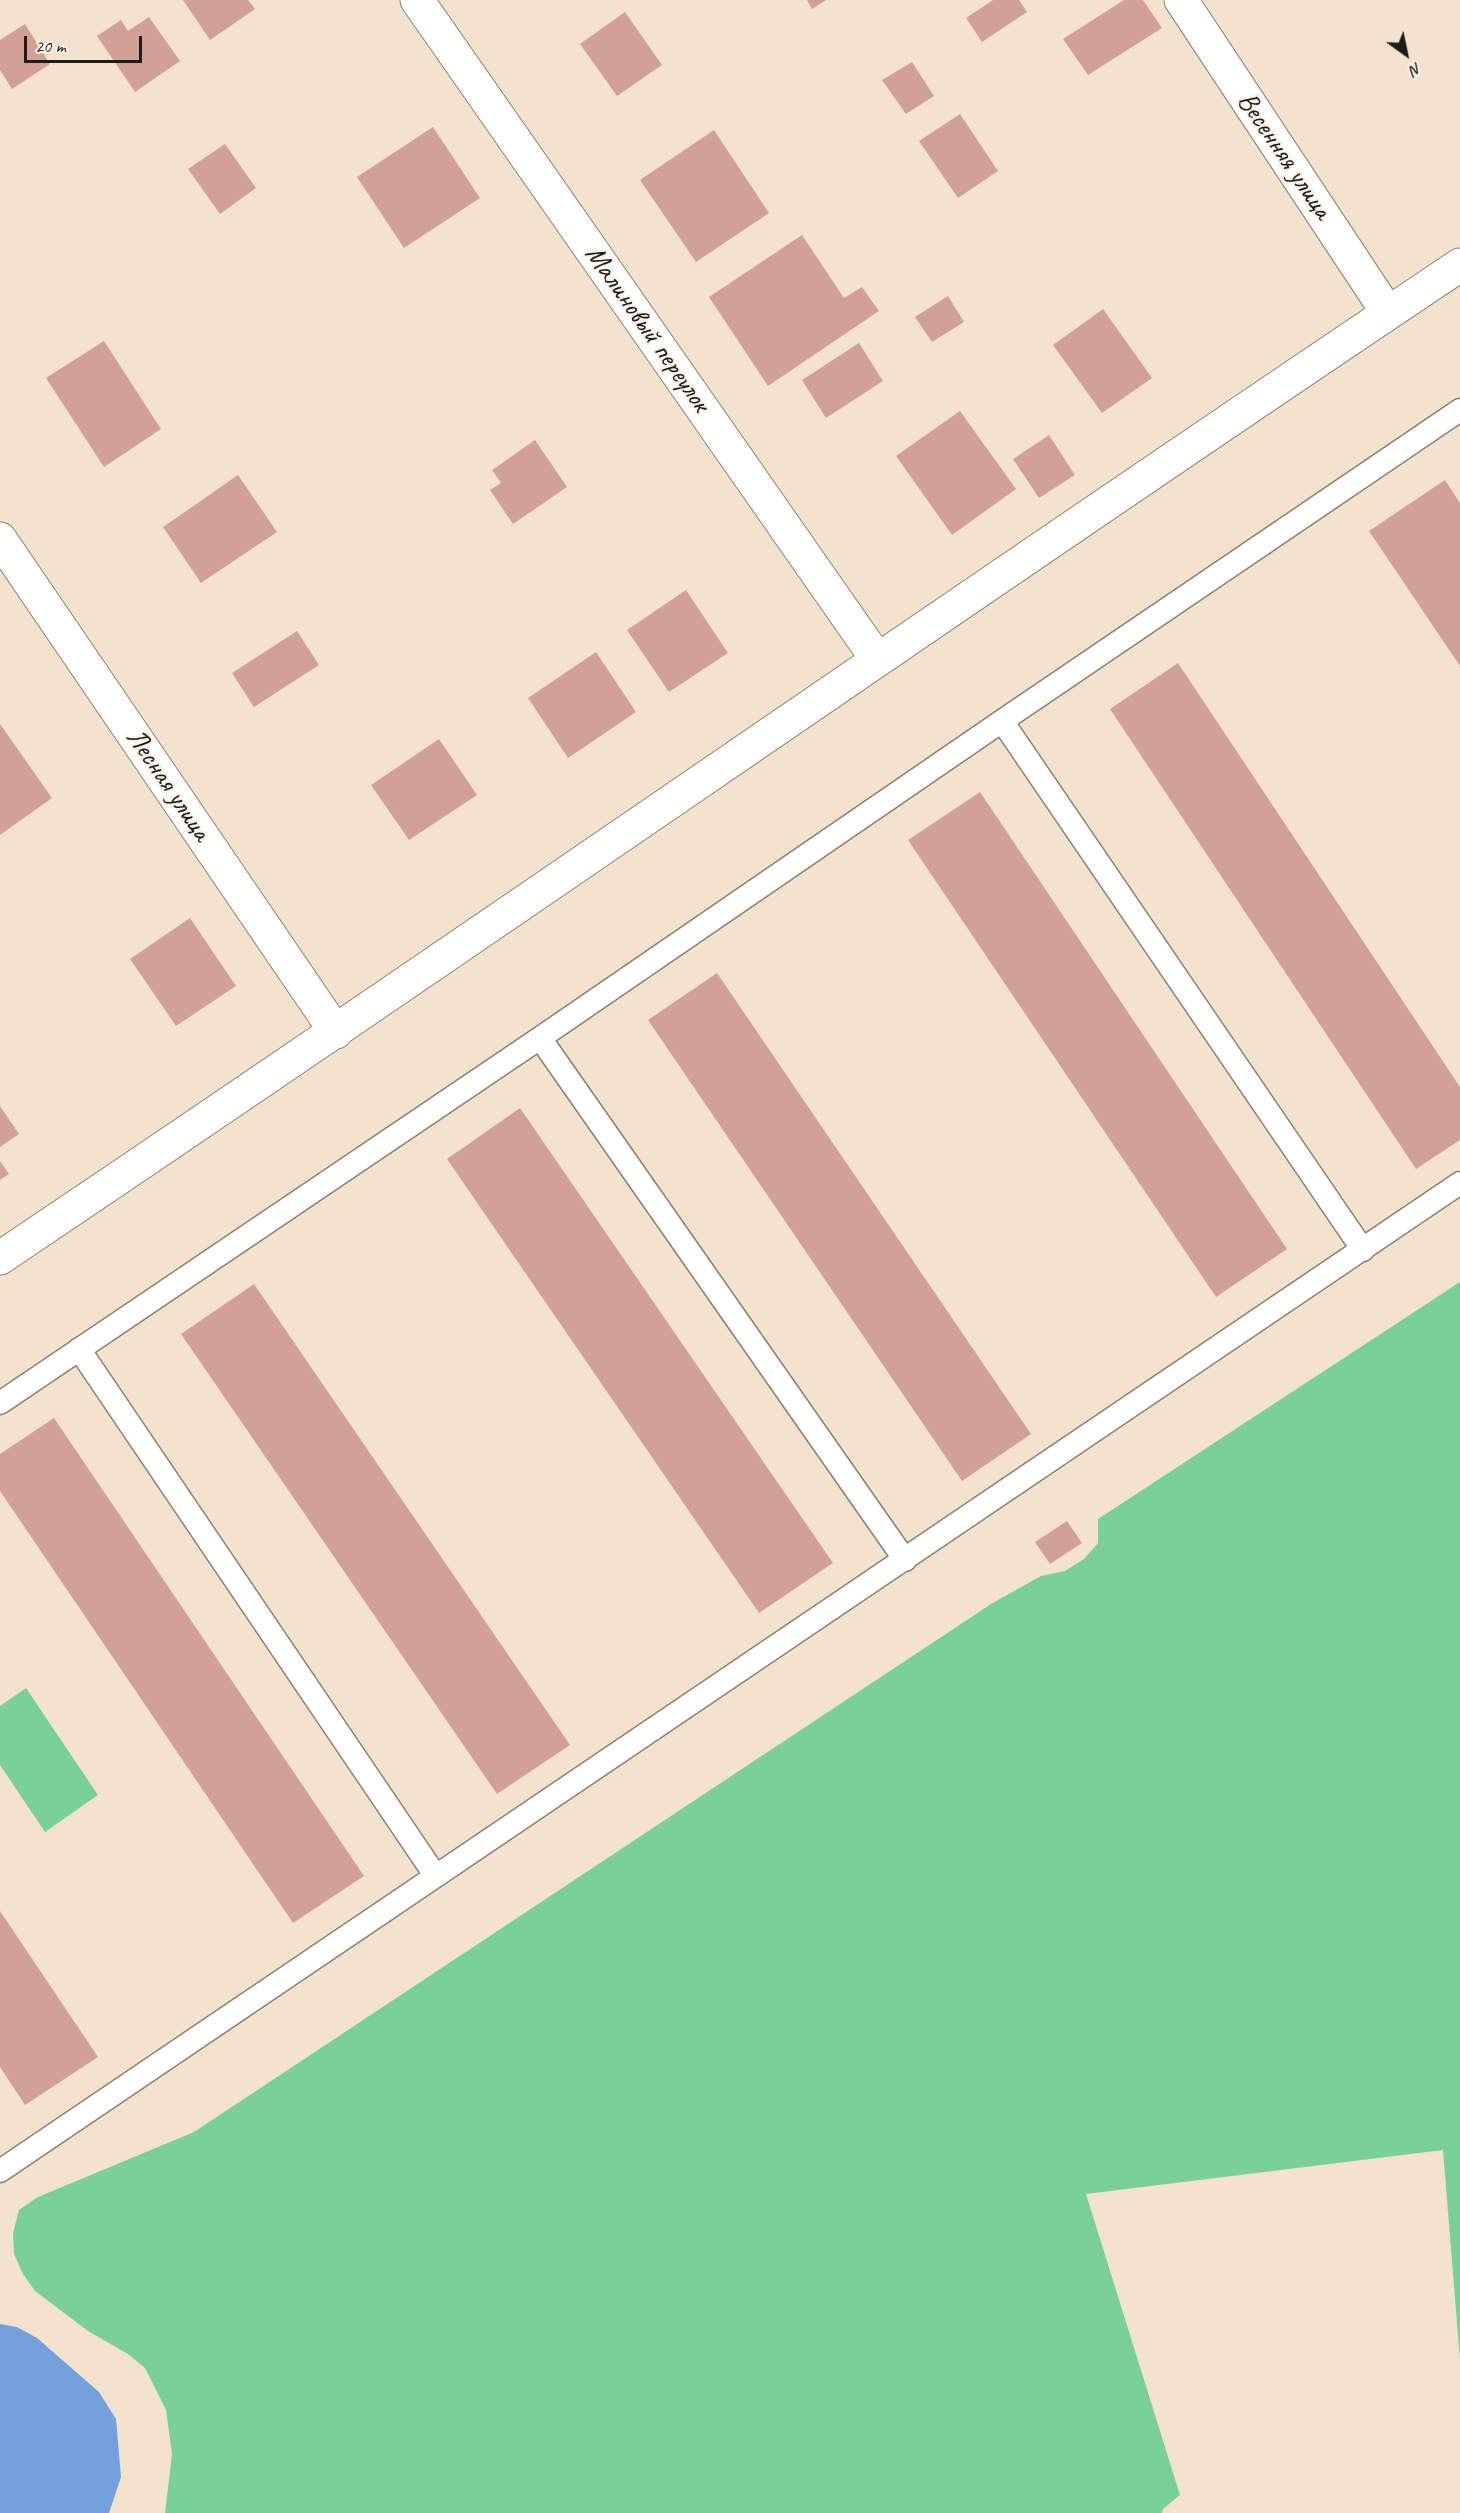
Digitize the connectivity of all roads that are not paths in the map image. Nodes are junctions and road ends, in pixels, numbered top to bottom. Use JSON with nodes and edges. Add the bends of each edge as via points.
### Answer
{"nodes":[{"id":1,"x":417,"y":0,"type":"edge"},
{"id":2,"x":1181,"y":0,"type":"edge"},
{"id":3,"x":1460,"y":265,"type":"edge"},
{"id":4,"x":1388,"y":313,"type":"junction"},
{"id":5,"x":1460,"y":410,"type":"edge"},
{"id":6,"x":0,"y":539,"type":"edge"},
{"id":7,"x":877,"y":659,"type":"junction"},
{"id":8,"x":1002,"y":721,"type":"junction"},
{"id":9,"x":336,"y":1032,"type":"junction"},
{"id":10,"x":540,"y":1038,"type":"junction"},
{"id":11,"x":1460,"y":1183,"type":"edge"},
{"id":12,"x":1363,"y":1250,"type":"junction"},
{"id":13,"x":0,"y":1258,"type":"edge"},
{"id":14,"x":79,"y":1349,"type":"junction"},
{"id":15,"x":0,"y":1403,"type":"edge"},
{"id":16,"x":905,"y":1560,"type":"junction"},
{"id":17,"x":435,"y":1875,"type":"junction"},
{"id":18,"x":0,"y":2171,"type":"edge"}],
"edges":[{"from":1,"to":7,"type":"street","name":"Малиновый переулок"},
{"from":2,"to":4,"type":"street","name":"Весенняя улица"},
{"from":3,"to":4,"type":"street"},
{"from":4,"to":7,"type":"street"},
{"from":5,"to":8,"type":"lane"},
{"from":6,"to":9,"type":"street","name":"Лесная улица"},
{"from":7,"to":9,"type":"street"},
{"from":8,"to":10,"type":"lane"},
{"from":8,"to":12,"type":"lane"},
{"from":9,"to":13,"type":"street"},
{"from":10,"to":14,"type":"lane"},
{"from":10,"to":16,"type":"lane"},
{"from":11,"to":12,"type":"lane"},
{"from":12,"to":16,"type":"lane"},
{"from":14,"to":15,"type":"lane"},
{"from":14,"to":17,"type":"lane"},
{"from":16,"to":17,"type":"lane"},
{"from":17,"to":18,"type":"lane"}]}
